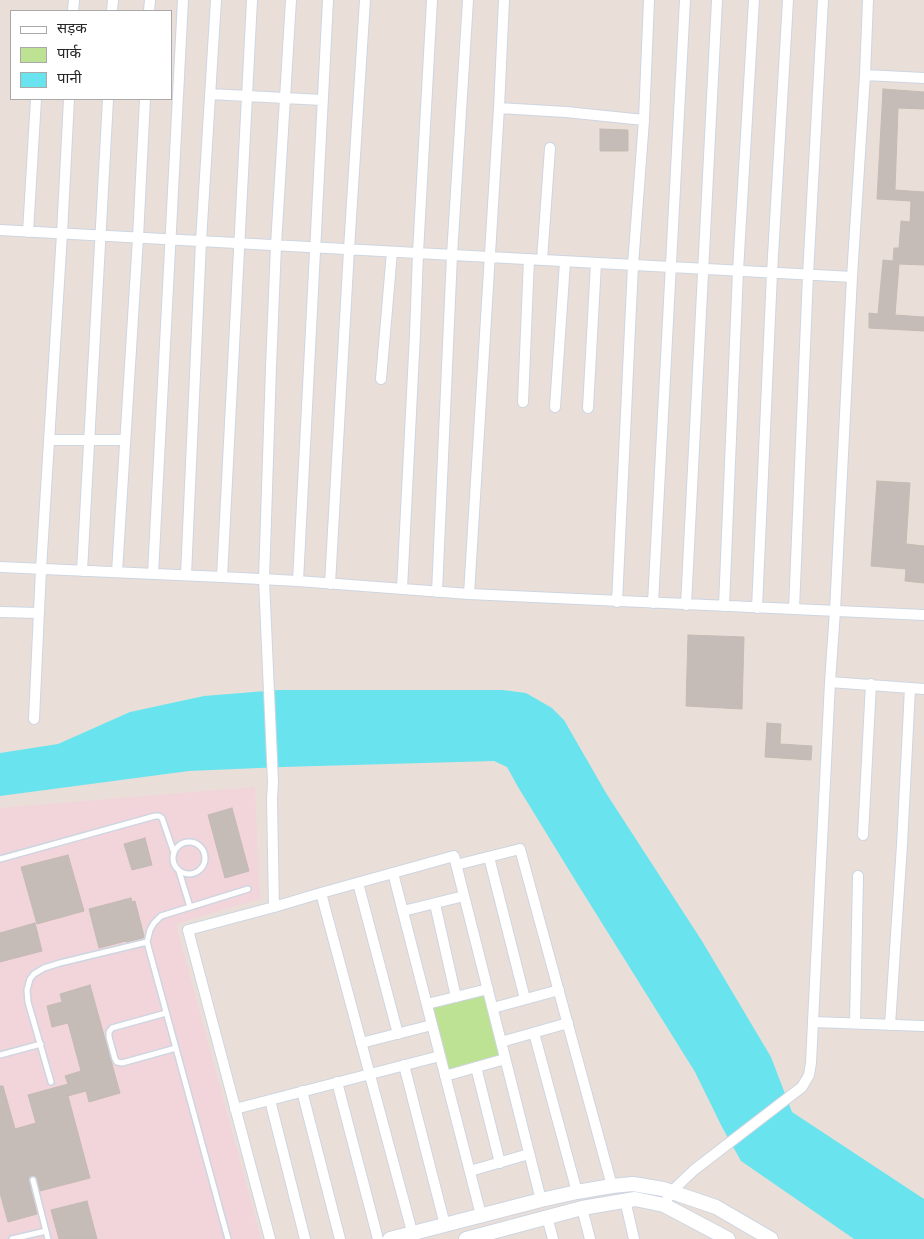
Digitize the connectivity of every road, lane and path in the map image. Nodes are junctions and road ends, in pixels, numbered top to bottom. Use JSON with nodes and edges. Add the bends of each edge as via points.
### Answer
{"nodes":[{"id":1,"x":183,"y":0,"type":"edge"},
{"id":2,"x":216,"y":0,"type":"edge"},
{"id":3,"x":252,"y":0,"type":"edge"},
{"id":4,"x":291,"y":0,"type":"edge"},
{"id":5,"x":328,"y":0,"type":"edge"},
{"id":6,"x":366,"y":0,"type":"edge"},
{"id":7,"x":432,"y":0,"type":"edge"},
{"id":8,"x":468,"y":0,"type":"edge"},
{"id":9,"x":504,"y":0,"type":"edge"},
{"id":10,"x":649,"y":0,"type":"edge"},
{"id":11,"x":685,"y":0,"type":"edge"},
{"id":12,"x":717,"y":0,"type":"edge"},
{"id":13,"x":754,"y":0,"type":"edge"},
{"id":14,"x":788,"y":0,"type":"edge"},
{"id":15,"x":823,"y":0,"type":"edge"},
{"id":16,"x":868,"y":0,"type":"edge"},
{"id":17,"x":865,"y":75,"type":"junction"},
{"id":18,"x":924,"y":78,"type":"edge"},
{"id":19,"x":210,"y":94,"type":"junction"},
{"id":20,"x":246,"y":96,"type":"junction"},
{"id":21,"x":285,"y":99,"type":"junction"},
{"id":22,"x":36,"y":100,"type":"edge"},
{"id":23,"x":69,"y":100,"type":"edge"},
{"id":24,"x":108,"y":100,"type":"edge"},
{"id":25,"x":145,"y":100,"type":"edge"},
{"id":26,"x":322,"y":100,"type":"junction"},
{"id":27,"x":499,"y":108,"type":"junction"},
{"id":28,"x":644,"y":120,"type":"junction"},
{"id":29,"x":550,"y":148,"type":"dead end"},
{"id":30,"x":0,"y":230,"type":"edge"},
{"id":31,"x":28,"y":232,"type":"junction"},
{"id":32,"x":62,"y":234,"type":"junction"},
{"id":33,"x":101,"y":236,"type":"junction"},
{"id":34,"x":138,"y":238,"type":"junction"},
{"id":35,"x":170,"y":240,"type":"junction"},
{"id":36,"x":201,"y":241,"type":"junction"},
{"id":37,"x":238,"y":244,"type":"junction"},
{"id":38,"x":276,"y":245,"type":"junction"},
{"id":39,"x":314,"y":248,"type":"junction"},
{"id":40,"x":349,"y":250,"type":"junction"},
{"id":41,"x":392,"y":252,"type":"junction"},
{"id":42,"x":418,"y":253,"type":"junction"},
{"id":43,"x":452,"y":255,"type":"junction"},
{"id":44,"x":490,"y":257,"type":"junction"},
{"id":45,"x":529,"y":259,"type":"junction"},
{"id":46,"x":542,"y":260,"type":"junction"},
{"id":47,"x":565,"y":262,"type":"junction"},
{"id":48,"x":596,"y":263,"type":"junction"},
{"id":49,"x":633,"y":265,"type":"junction"},
{"id":50,"x":670,"y":267,"type":"junction"},
{"id":51,"x":703,"y":269,"type":"junction"},
{"id":52,"x":738,"y":271,"type":"junction"},
{"id":53,"x":772,"y":273,"type":"junction"},
{"id":54,"x":808,"y":275,"type":"junction"},
{"id":55,"x":852,"y":277,"type":"junction"},
{"id":56,"x":381,"y":379,"type":"dead end"},
{"id":57,"x":522,"y":402,"type":"dead end"},
{"id":58,"x":554,"y":407,"type":"dead end"},
{"id":59,"x":588,"y":408,"type":"dead end"},
{"id":60,"x":50,"y":440,"type":"junction"},
{"id":61,"x":90,"y":440,"type":"junction"},
{"id":62,"x":125,"y":440,"type":"junction"},
{"id":63,"x":0,"y":567,"type":"edge"},
{"id":64,"x":41,"y":569,"type":"junction"},
{"id":65,"x":82,"y":571,"type":"junction"},
{"id":66,"x":117,"y":572,"type":"junction"},
{"id":67,"x":153,"y":574,"type":"junction"},
{"id":68,"x":186,"y":575,"type":"junction"},
{"id":69,"x":222,"y":577,"type":"junction"},
{"id":70,"x":264,"y":580,"type":"junction"},
{"id":71,"x":298,"y":581,"type":"junction"},
{"id":72,"x":330,"y":584,"type":"junction"},
{"id":73,"x":402,"y":589,"type":"junction"},
{"id":74,"x":437,"y":592,"type":"junction"},
{"id":75,"x":469,"y":594,"type":"junction"},
{"id":76,"x":617,"y":602,"type":"junction"},
{"id":77,"x":654,"y":603,"type":"junction"},
{"id":78,"x":686,"y":605,"type":"junction"},
{"id":79,"x":724,"y":606,"type":"junction"},
{"id":80,"x":757,"y":608,"type":"junction"},
{"id":81,"x":794,"y":610,"type":"junction"},
{"id":82,"x":835,"y":611,"type":"junction"},
{"id":83,"x":0,"y":612,"type":"edge"},
{"id":84,"x":39,"y":613,"type":"junction"},
{"id":85,"x":924,"y":616,"type":"edge"},
{"id":86,"x":830,"y":682,"type":"junction"},
{"id":87,"x":871,"y":684,"type":"junction"},
{"id":88,"x":910,"y":688,"type":"junction"},
{"id":89,"x":924,"y":689,"type":"edge"},
{"id":90,"x":34,"y":719,"type":"dead end"},
{"id":91,"x":863,"y":834,"type":"dead end"},
{"id":92,"x":174,"y":853,"type":"junction"},
{"id":93,"x":489,"y":857,"type":"junction"},
{"id":94,"x":0,"y":859,"type":"edge"},
{"id":95,"x":456,"y":865,"type":"junction"},
{"id":96,"x":179,"y":871,"type":"junction"},
{"id":97,"x":393,"y":873,"type":"junction"},
{"id":98,"x":858,"y":876,"type":"dead end"},
{"id":99,"x":358,"y":883,"type":"junction"},
{"id":100,"x":248,"y":889,"type":"dead end"},
{"id":101,"x":321,"y":893,"type":"junction"},
{"id":102,"x":464,"y":896,"type":"junction"},
{"id":103,"x":435,"y":904,"type":"junction"},
{"id":104,"x":190,"y":907,"type":"junction"},
{"id":105,"x":274,"y":907,"type":"junction"},
{"id":106,"x":403,"y":911,"type":"junction"},
{"id":107,"x":146,"y":942,"type":"junction"},
{"id":108,"x":488,"y":989,"type":"junction"},
{"id":109,"x":559,"y":990,"type":"junction"},
{"id":110,"x":456,"y":997,"type":"junction"},
{"id":111,"x":525,"y":1000,"type":"junction"},
{"id":112,"x":427,"y":1004,"type":"junction"},
{"id":113,"x":493,"y":1008,"type":"junction"},
{"id":114,"x":166,"y":1013,"type":"junction"},
{"id":115,"x":813,"y":1022,"type":"junction"},
{"id":116,"x":568,"y":1023,"type":"junction"},
{"id":117,"x":855,"y":1023,"type":"junction"},
{"id":118,"x":432,"y":1025,"type":"junction"},
{"id":119,"x":890,"y":1025,"type":"junction"},
{"id":120,"x":924,"y":1026,"type":"edge"},
{"id":121,"x":534,"y":1033,"type":"junction"},
{"id":122,"x":398,"y":1034,"type":"junction"},
{"id":123,"x":501,"y":1042,"type":"junction"},
{"id":124,"x":361,"y":1043,"type":"junction"},
{"id":125,"x":41,"y":1044,"type":"junction"},
{"id":126,"x":176,"y":1048,"type":"junction"},
{"id":127,"x":0,"y":1055,"type":"edge"},
{"id":128,"x":440,"y":1056,"type":"junction"},
{"id":129,"x":505,"y":1059,"type":"junction"},
{"id":130,"x":404,"y":1065,"type":"junction"},
{"id":131,"x":476,"y":1068,"type":"junction"},
{"id":132,"x":370,"y":1074,"type":"junction"},
{"id":133,"x":445,"y":1076,"type":"junction"},
{"id":134,"x":51,"y":1082,"type":"dead end"},
{"id":135,"x":337,"y":1082,"type":"junction"},
{"id":136,"x":302,"y":1092,"type":"junction"},
{"id":137,"x":270,"y":1100,"type":"junction"},
{"id":138,"x":235,"y":1109,"type":"junction"},
{"id":139,"x":530,"y":1154,"type":"junction"},
{"id":140,"x":500,"y":1163,"type":"junction"},
{"id":141,"x":470,"y":1172,"type":"junction"},
{"id":142,"x":33,"y":1180,"type":"dead end"},
{"id":143,"x":612,"y":1186,"type":"junction"},
{"id":144,"x":577,"y":1192,"type":"junction"},
{"id":145,"x":671,"y":1192,"type":"junction"},
{"id":146,"x":541,"y":1200,"type":"junction"},
{"id":147,"x":625,"y":1200,"type":"junction"},
{"id":148,"x":664,"y":1205,"type":"junction"},
{"id":149,"x":582,"y":1208,"type":"junction"},
{"id":150,"x":481,"y":1216,"type":"junction"},
{"id":151,"x":547,"y":1217,"type":"junction"},
{"id":152,"x":445,"y":1225,"type":"junction"},
{"id":153,"x":46,"y":1231,"type":"junction"},
{"id":154,"x":413,"y":1236,"type":"edge"},
{"id":155,"x":486,"y":1236,"type":"edge"},
{"id":156,"x":12,"y":1239,"type":"edge"},
{"id":157,"x":48,"y":1239,"type":"edge"},
{"id":158,"x":228,"y":1239,"type":"edge"},
{"id":159,"x":270,"y":1239,"type":"edge"},
{"id":160,"x":305,"y":1239,"type":"edge"},
{"id":161,"x":340,"y":1239,"type":"edge"},
{"id":162,"x":378,"y":1239,"type":"edge"},
{"id":163,"x":390,"y":1239,"type":"edge"},
{"id":164,"x":466,"y":1239,"type":"edge"},
{"id":165,"x":553,"y":1239,"type":"edge"},
{"id":166,"x":590,"y":1239,"type":"edge"},
{"id":167,"x":634,"y":1239,"type":"edge"},
{"id":168,"x":728,"y":1239,"type":"edge"},
{"id":169,"x":771,"y":1239,"type":"edge"}],
"edges":[{"from":1,"to":35,"type":"street"},
{"from":2,"to":19,"type":"street"},
{"from":3,"to":20,"type":"street"},
{"from":4,"to":21,"type":"street"},
{"from":5,"to":26,"type":"street"},
{"from":6,"to":40,"type":"street"},
{"from":7,"to":42,"type":"street"},
{"from":8,"to":43,"type":"street"},
{"from":9,"to":27,"type":"street"},
{"from":10,"to":28,"type":"street"},
{"from":11,"to":50,"type":"street"},
{"from":12,"to":51,"type":"street"},
{"from":13,"to":52,"type":"street"},
{"from":14,"to":53,"type":"street"},
{"from":15,"to":54,"type":"street"},
{"from":16,"to":17,"type":"street"},
{"from":17,"to":18,"type":"street"},
{"from":17,"to":55,"type":"street"},
{"from":19,"to":20,"type":"street"},
{"from":19,"to":36,"type":"street"},
{"from":20,"to":21,"type":"street"},
{"from":20,"to":37,"type":"street"},
{"from":21,"to":26,"type":"street"},
{"from":21,"to":38,"type":"street"},
{"from":22,"to":31,"type":"street"},
{"from":23,"to":32,"type":"street"},
{"from":24,"to":33,"type":"street"},
{"from":25,"to":34,"type":"street"},
{"from":26,"to":39,"type":"street"},
{"from":27,"to":28,"type":"street"},
{"from":27,"to":44,"type":"street"},
{"from":28,"to":49,"type":"street"},
{"from":29,"to":46,"type":"street"},
{"from":30,"to":31,"type":"street"},
{"from":31,"to":32,"type":"street"},
{"from":32,"to":33,"type":"street"},
{"from":32,"to":60,"type":"street"},
{"from":33,"to":34,"type":"street"},
{"from":33,"to":61,"type":"street"},
{"from":34,"to":35,"type":"street"},
{"from":34,"to":62,"type":"street"},
{"from":35,"to":36,"type":"street"},
{"from":35,"to":67,"type":"street"},
{"from":36,"to":37,"type":"street"},
{"from":36,"to":68,"type":"street"},
{"from":37,"to":38,"type":"street"},
{"from":37,"to":69,"type":"street"},
{"from":38,"to":39,"type":"street"},
{"from":38,"to":70,"type":"street"},
{"from":39,"to":40,"type":"street"},
{"from":39,"to":71,"type":"street"},
{"from":40,"to":41,"type":"street"},
{"from":40,"to":72,"type":"street"},
{"from":41,"to":42,"type":"street"},
{"from":41,"to":56,"type":"street"},
{"from":42,"to":43,"type":"street"},
{"from":42,"to":73,"type":"street"},
{"from":43,"to":44,"type":"street"},
{"from":43,"to":74,"type":"street"},
{"from":44,"to":45,"type":"street"},
{"from":44,"to":75,"type":"street"},
{"from":45,"to":46,"type":"street"},
{"from":45,"to":57,"type":"street"},
{"from":46,"to":47,"type":"street"},
{"from":47,"to":48,"type":"street"},
{"from":47,"to":58,"type":"street"},
{"from":48,"to":49,"type":"street"},
{"from":48,"to":59,"type":"street"},
{"from":49,"to":50,"type":"street"},
{"from":49,"to":76,"type":"street"},
{"from":50,"to":51,"type":"street"},
{"from":50,"to":77,"type":"street"},
{"from":51,"to":52,"type":"street"},
{"from":51,"to":78,"type":"street"},
{"from":52,"to":53,"type":"street"},
{"from":52,"to":79,"type":"street"},
{"from":53,"to":54,"type":"street"},
{"from":53,"to":80,"type":"street"},
{"from":54,"to":55,"type":"street"},
{"from":54,"to":81,"type":"street"},
{"from":55,"to":82,"type":"street"},
{"from":60,"to":61,"type":"street"},
{"from":60,"to":64,"type":"street"},
{"from":61,"to":62,"type":"street"},
{"from":61,"to":65,"type":"street"},
{"from":62,"to":66,"type":"street"},
{"from":63,"to":64,"type":"street"},
{"from":64,"to":65,"type":"street"},
{"from":64,"to":84,"type":"street"},
{"from":65,"to":66,"type":"street"},
{"from":66,"to":67,"type":"street"},
{"from":67,"to":68,"type":"street"},
{"from":68,"to":69,"type":"street"},
{"from":69,"to":70,"type":"street"},
{"from":70,"to":71,"type":"street"},
{"from":70,"to":105,"type":"street"},
{"from":71,"to":72,"type":"street"},
{"from":72,"to":73,"type":"street"},
{"from":73,"to":74,"type":"street"},
{"from":74,"to":75,"type":"street"},
{"from":75,"to":76,"type":"street"},
{"from":76,"to":77,"type":"street"},
{"from":77,"to":78,"type":"street"},
{"from":78,"to":79,"type":"street"},
{"from":79,"to":80,"type":"street"},
{"from":80,"to":81,"type":"street"},
{"from":81,"to":82,"type":"street"},
{"from":82,"to":85,"type":"street"},
{"from":82,"to":86,"type":"street"},
{"from":83,"to":84,"type":"street"},
{"from":84,"to":90,"type":"street"},
{"from":86,"to":87,"type":"street"},
{"from":86,"to":115,"type":"street"},
{"from":87,"to":88,"type":"street"},
{"from":87,"to":91,"type":"street"},
{"from":88,"to":89,"type":"street"},
{"from":88,"to":119,"type":"street"},
{"from":92,"to":94,"type":"lane","via":[[162,818],[155,816]]},
{"from":92,"to":96,"type":"lane","via":[[173,863]]},
{"from":92,"to":96,"type":"lane","via":[[185,842],[198,845],[203,851],[204,864],[198,872],[188,874]]},
{"from":93,"to":95,"type":"street"},
{"from":93,"to":109,"type":"street","via":[[520,849]]},
{"from":93,"to":111,"type":"street"},
{"from":95,"to":97,"type":"street","via":[[454,856]]},
{"from":95,"to":102,"type":"street"},
{"from":96,"to":104,"type":"lane"},
{"from":97,"to":99,"type":"street"},
{"from":97,"to":106,"type":"street"},
{"from":98,"to":117,"type":"street"},
{"from":99,"to":101,"type":"street"},
{"from":99,"to":122,"type":"street"},
{"from":100,"to":104,"type":"lane"},
{"from":101,"to":105,"type":"street"},
{"from":101,"to":124,"type":"street"},
{"from":102,"to":103,"type":"street"},
{"from":102,"to":108,"type":"street"},
{"from":103,"to":106,"type":"street"},
{"from":103,"to":110,"type":"street"},
{"from":104,"to":107,"type":"lane","via":[[161,916],[154,923]]},
{"from":105,"to":138,"type":"street","via":[[188,930]]},
{"from":106,"to":112,"type":"street"},
{"from":107,"to":114,"type":"lane"},
{"from":107,"to":125,"type":"lane","via":[[74,959],[34,974],[26,990]]},
{"from":108,"to":110,"type":"street"},
{"from":108,"to":113,"type":"street"},
{"from":109,"to":111,"type":"street"},
{"from":109,"to":116,"type":"street"},
{"from":110,"to":112,"type":"street"},
{"from":111,"to":113,"type":"street"},
{"from":112,"to":118,"type":"street"},
{"from":113,"to":123,"type":"street"},
{"from":114,"to":126,"type":"lane"},
{"from":114,"to":126,"type":"lane","via":[[112,1028],[108,1037],[115,1059],[122,1063]]},
{"from":115,"to":117,"type":"street"},
{"from":115,"to":145,"type":"street","via":[[809,1075],[802,1087],[694,1170]]},
{"from":116,"to":121,"type":"street"},
{"from":116,"to":143,"type":"street"},
{"from":117,"to":119,"type":"street"},
{"from":118,"to":122,"type":"street"},
{"from":118,"to":128,"type":"street"},
{"from":119,"to":120,"type":"street"},
{"from":121,"to":123,"type":"street"},
{"from":121,"to":144,"type":"street"},
{"from":122,"to":124,"type":"street"},
{"from":123,"to":129,"type":"street"},
{"from":124,"to":132,"type":"street"},
{"from":125,"to":127,"type":"lane"},
{"from":125,"to":134,"type":"lane"},
{"from":126,"to":158,"type":"lane"},
{"from":128,"to":130,"type":"street"},
{"from":128,"to":133,"type":"street"},
{"from":129,"to":131,"type":"street"},
{"from":129,"to":139,"type":"street"},
{"from":130,"to":132,"type":"street"},
{"from":130,"to":152,"type":"street"},
{"from":131,"to":133,"type":"street"},
{"from":131,"to":140,"type":"street"},
{"from":132,"to":135,"type":"street"},
{"from":132,"to":154,"type":"street"},
{"from":133,"to":141,"type":"street"},
{"from":135,"to":136,"type":"street"},
{"from":135,"to":162,"type":"street"},
{"from":136,"to":137,"type":"street"},
{"from":136,"to":161,"type":"street"},
{"from":137,"to":138,"type":"street"},
{"from":137,"to":160,"type":"street"},
{"from":138,"to":159,"type":"street"},
{"from":139,"to":140,"type":"street"},
{"from":139,"to":146,"type":"street"},
{"from":140,"to":141,"type":"street"},
{"from":141,"to":150,"type":"street"},
{"from":142,"to":153,"type":"lane"},
{"from":143,"to":144,"type":"street"},
{"from":143,"to":145,"type":"street","via":[[633,1184]]},
{"from":144,"to":146,"type":"street"},
{"from":145,"to":148,"type":"street"},
{"from":145,"to":169,"type":"street","via":[[716,1208]]},
{"from":146,"to":150,"type":"street"},
{"from":147,"to":148,"type":"street","via":[[635,1198]]},
{"from":147,"to":149,"type":"street"},
{"from":147,"to":167,"type":"street"},
{"from":148,"to":168,"type":"street"},
{"from":149,"to":151,"type":"street"},
{"from":149,"to":166,"type":"street"},
{"from":150,"to":152,"type":"street"},
{"from":151,"to":155,"type":"street"},
{"from":151,"to":165,"type":"street"},
{"from":152,"to":154,"type":"street"},
{"from":153,"to":156,"type":"lane"},
{"from":153,"to":157,"type":"lane"},
{"from":154,"to":163,"type":"street"},
{"from":155,"to":164,"type":"street"}]}
